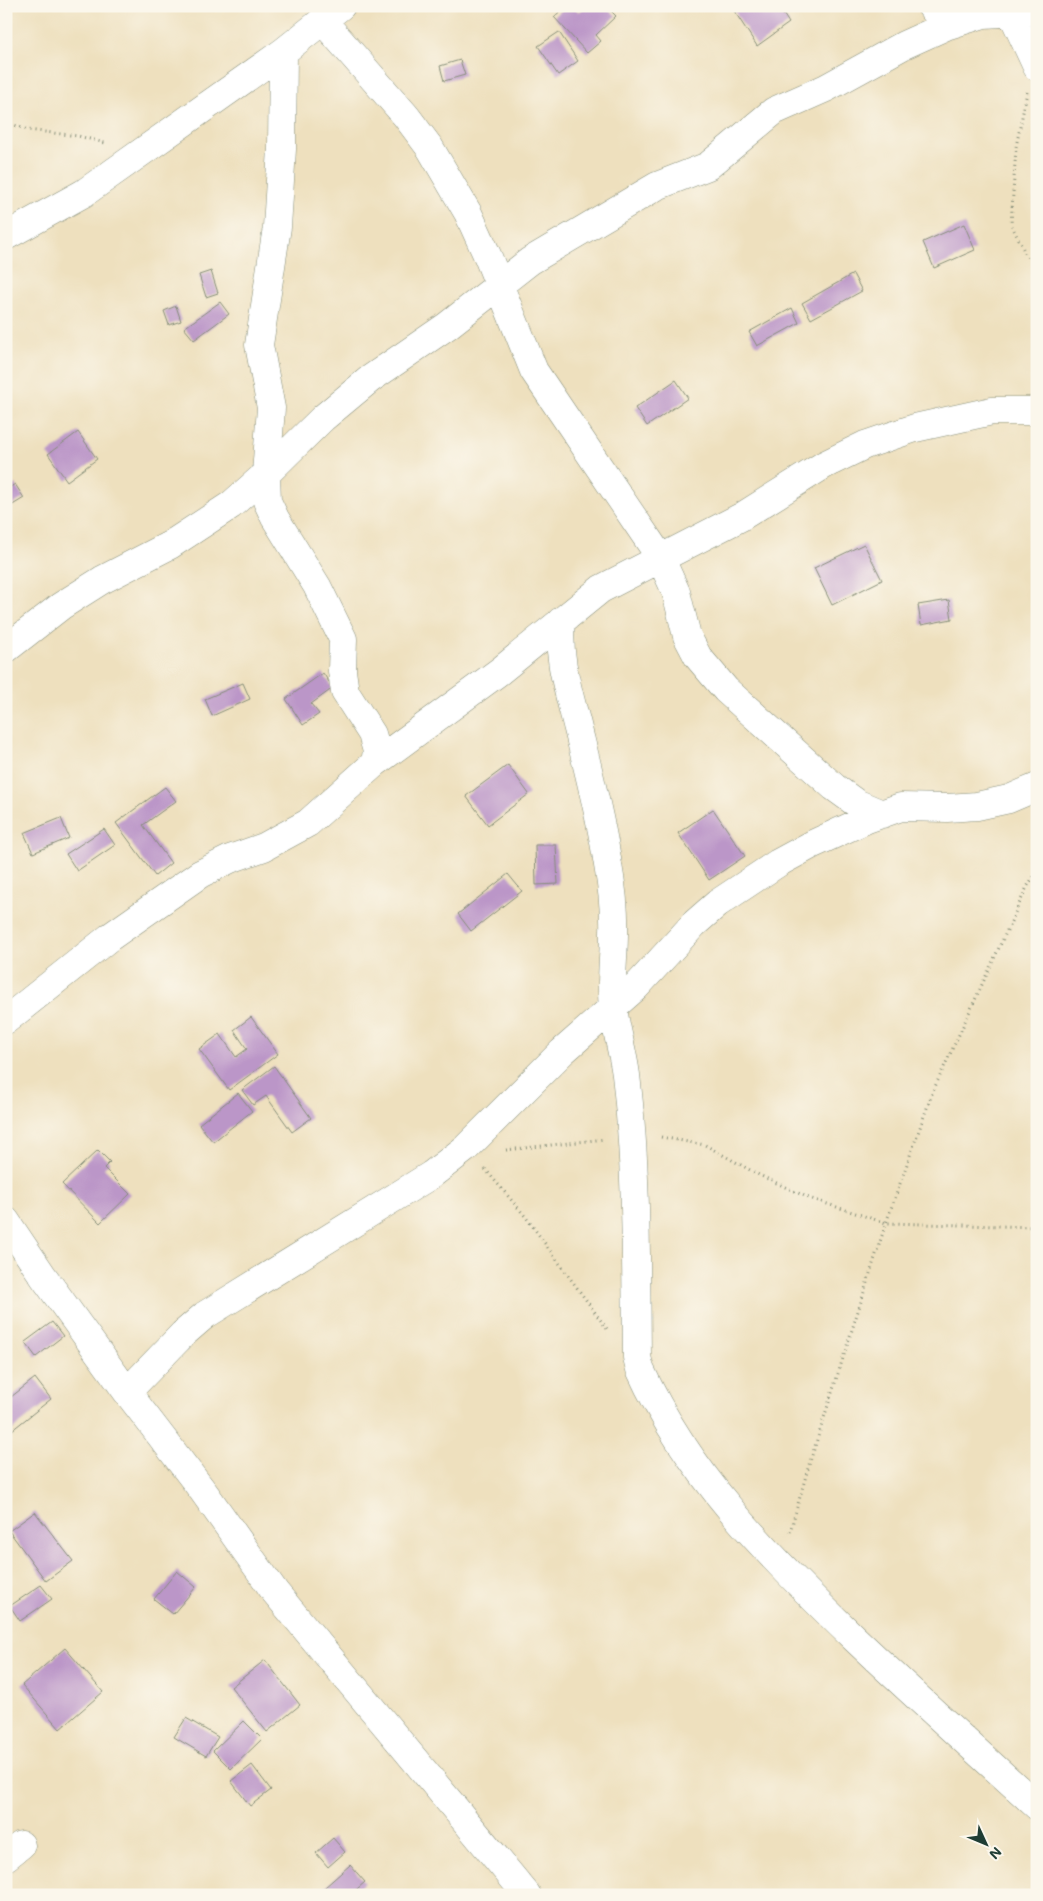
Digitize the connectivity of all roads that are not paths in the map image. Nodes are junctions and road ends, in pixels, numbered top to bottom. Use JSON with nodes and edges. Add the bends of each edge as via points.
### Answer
{"nodes":[{"id":1,"x":1024,"y":11,"type":"edge"},
{"id":2,"x":332,"y":13,"type":"edge"},
{"id":3,"x":938,"y":16,"type":"edge"},
{"id":4,"x":282,"y":52,"type":"junction"},
{"id":5,"x":1036,"y":65,"type":"edge"},
{"id":6,"x":10,"y":224,"type":"edge"},
{"id":7,"x":499,"y":284,"type":"junction"},
{"id":8,"x":1037,"y":411,"type":"edge"},
{"id":9,"x":266,"y":474,"type":"junction"},
{"id":10,"x":660,"y":558,"type":"junction"},
{"id":11,"x":561,"y":621,"type":"junction"},
{"id":12,"x":6,"y":649,"type":"edge"},
{"id":13,"x":375,"y":763,"type":"junction"},
{"id":14,"x":1037,"y":787,"type":"edge"},
{"id":15,"x":882,"y":814,"type":"junction"},
{"id":16,"x":613,"y":1008,"type":"junction"},
{"id":17,"x":6,"y":1020,"type":"edge"},
{"id":18,"x":6,"y":1221,"type":"edge"},
{"id":19,"x":127,"y":1392,"type":"junction"},
{"id":20,"x":1037,"y":1806,"type":"edge"},
{"id":21,"x":527,"y":1895,"type":"edge"}],
"edges":[{"from":1,"to":3,"type":"street"},
{"from":1,"to":5,"type":"street"},
{"from":2,"to":4,"type":"street"},
{"from":2,"to":7,"type":"street","via":[[430,148],[468,212]]},
{"from":3,"to":7,"type":"street","via":[[904,45],[774,112],[708,166],[657,186],[530,261]]},
{"from":4,"to":6,"type":"street","via":[[84,193]]},
{"from":4,"to":9,"type":"street","via":[[279,207],[259,345],[271,408]]},
{"from":7,"to":9,"type":"street","via":[[448,326],[377,375],[323,418]]},
{"from":7,"to":10,"type":"street","via":[[534,371]]},
{"from":8,"to":10,"type":"street","via":[[992,411],[915,428],[865,445],[824,465],[741,517]]},
{"from":9,"to":12,"type":"street","via":[[189,534],[69,601]]},
{"from":9,"to":13,"type":"street","via":[[267,504],[310,573],[343,639],[345,692],[372,734],[377,751]]},
{"from":10,"to":11,"type":"street","via":[[601,589]]},
{"from":10,"to":15,"type":"street","via":[[676,592],[687,636],[698,657],[721,684],[846,797]]},
{"from":11,"to":13,"type":"street","via":[[494,676]]},
{"from":11,"to":16,"type":"street","via":[[559,649],[562,668],[608,863],[614,933]]},
{"from":13,"to":17,"type":"street","via":[[308,823],[264,847],[200,874],[110,937]]},
{"from":14,"to":15,"type":"street","via":[[1009,799],[978,806],[902,807]]},
{"from":15,"to":16,"type":"street","via":[[778,863],[718,903]]},
{"from":16,"to":19,"type":"street","via":[[562,1052],[470,1153],[205,1315]]},
{"from":16,"to":20,"type":"street","via":[[626,1075],[635,1236],[637,1358],[647,1383],[683,1448],[780,1566]]},
{"from":18,"to":19,"type":"street"},
{"from":19,"to":21,"type":"street","via":[[275,1592]]}]}
